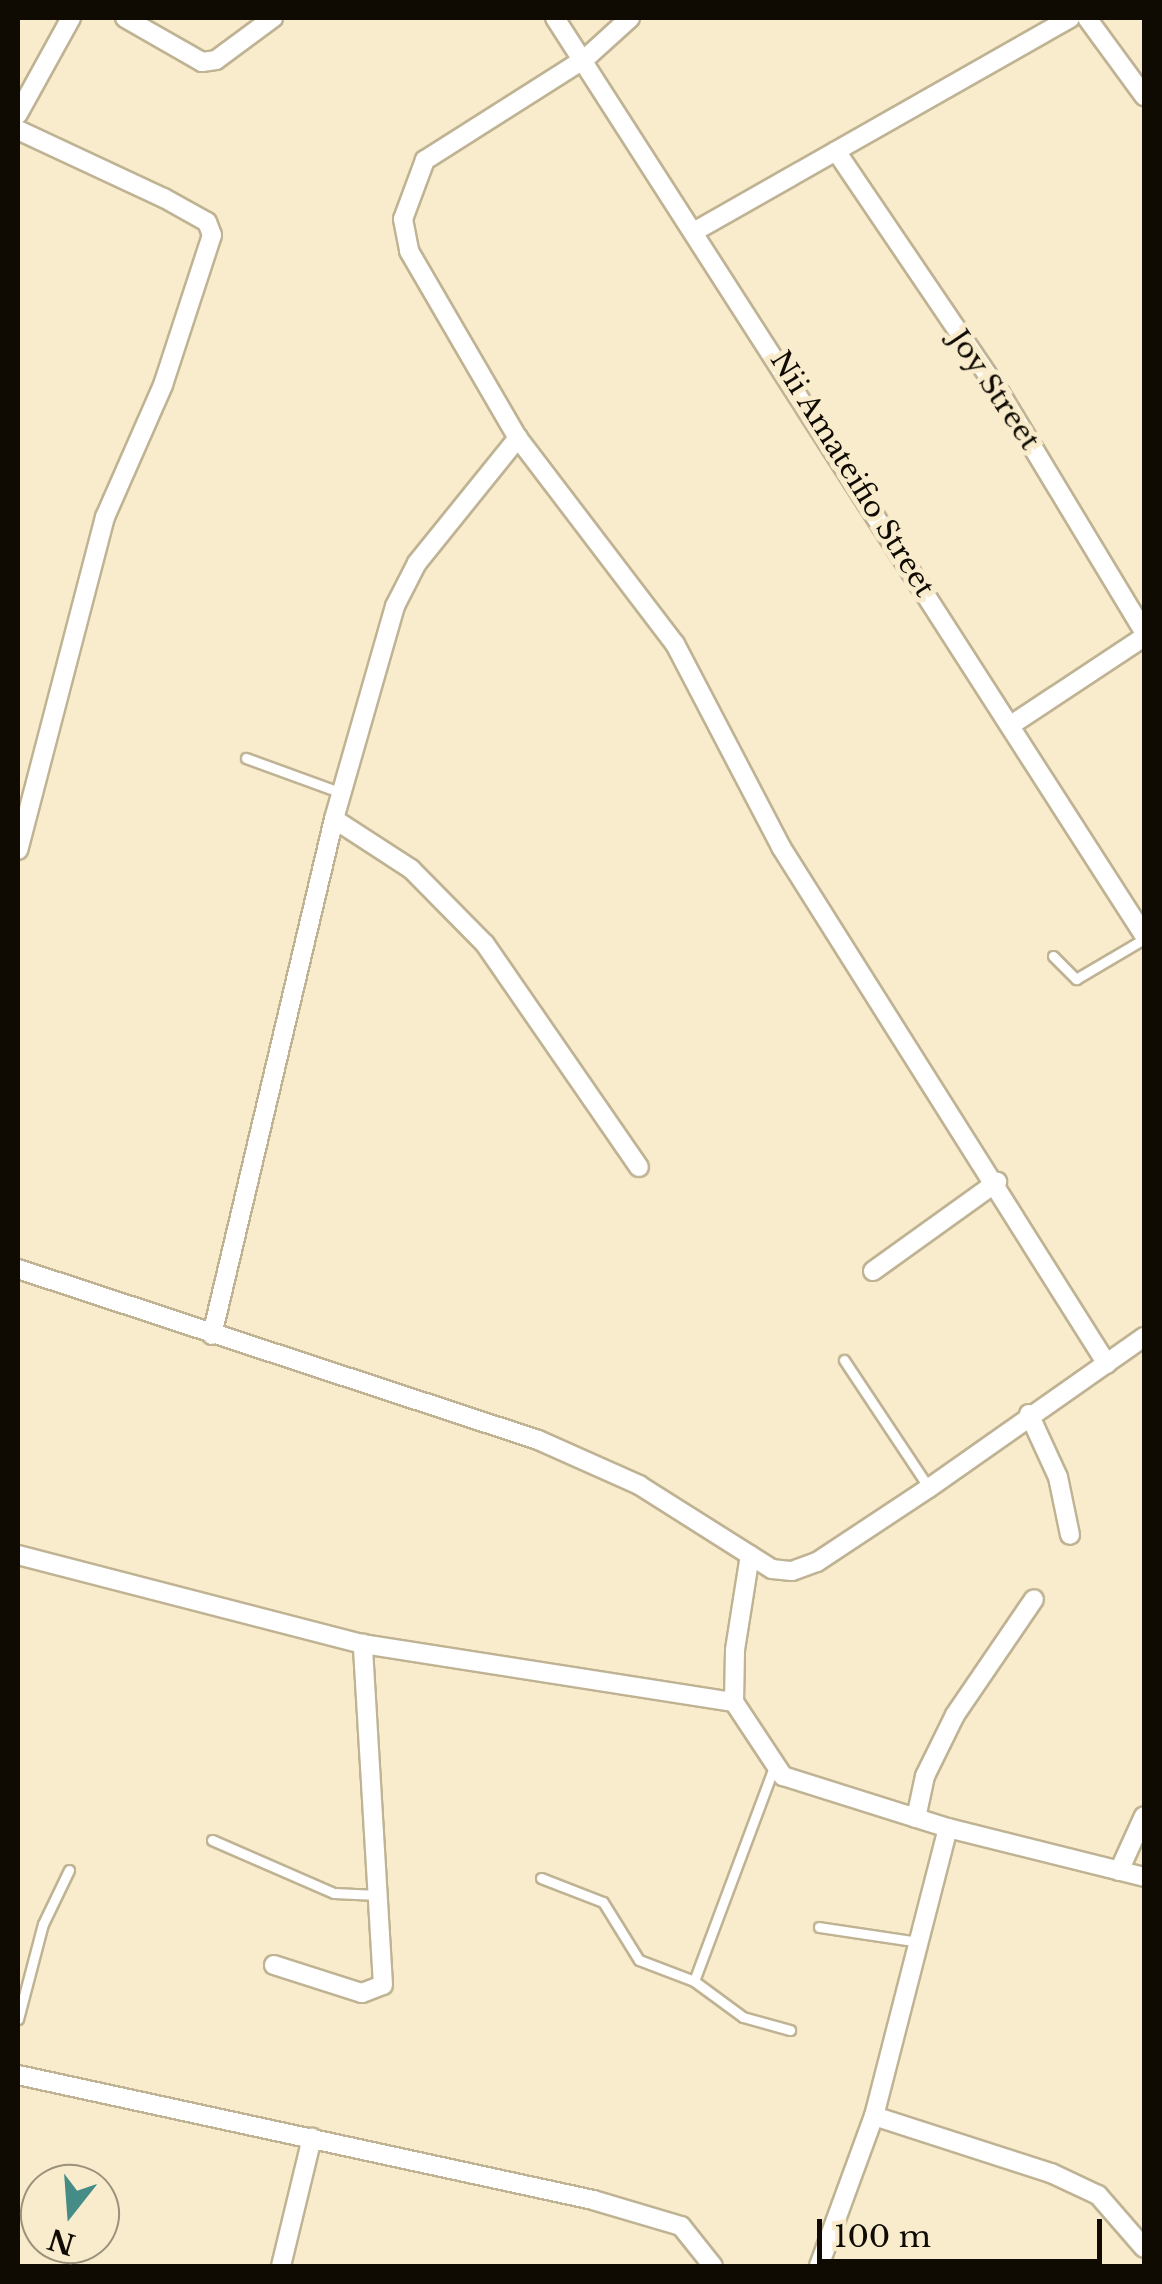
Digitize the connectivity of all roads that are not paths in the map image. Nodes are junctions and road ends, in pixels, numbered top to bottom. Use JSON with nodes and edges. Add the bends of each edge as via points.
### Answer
{"nodes":[{"id":1,"x":71,"y":18,"type":"edge"},
{"id":2,"x":125,"y":18,"type":"edge"},
{"id":3,"x":273,"y":18,"type":"edge"},
{"id":4,"x":555,"y":18,"type":"edge"},
{"id":5,"x":630,"y":18,"type":"edge"},
{"id":6,"x":1070,"y":18,"type":"edge"},
{"id":7,"x":1086,"y":18,"type":"edge"},
{"id":8,"x":586,"y":58,"type":"junction"},
{"id":9,"x":1144,"y":96,"type":"edge"},
{"id":10,"x":18,"y":114,"type":"edge"},
{"id":11,"x":18,"y":130,"type":"edge"},
{"id":12,"x":836,"y":152,"type":"junction"},
{"id":13,"x":697,"y":230,"type":"junction"},
{"id":14,"x":518,"y":438,"type":"junction"},
{"id":15,"x":1144,"y":634,"type":"edge"},
{"id":16,"x":1011,"y":725,"type":"junction"},
{"id":17,"x":246,"y":758,"type":"dead end"},
{"id":18,"x":342,"y":793,"type":"junction"},
{"id":19,"x":334,"y":819,"type":"junction"},
{"id":20,"x":18,"y":850,"type":"edge"},
{"id":21,"x":1144,"y":937,"type":"edge"},
{"id":22,"x":1053,"y":956,"type":"dead end"},
{"id":23,"x":639,"y":1168,"type":"dead end"},
{"id":24,"x":997,"y":1182,"type":"junction"},
{"id":25,"x":18,"y":1269,"type":"edge"},
{"id":26,"x":873,"y":1270,"type":"dead end"},
{"id":27,"x":212,"y":1335,"type":"junction"},
{"id":28,"x":1144,"y":1337,"type":"edge"},
{"id":29,"x":844,"y":1360,"type":"dead end"},
{"id":30,"x":1107,"y":1364,"type":"junction"},
{"id":31,"x":1030,"y":1414,"type":"junction"},
{"id":32,"x":929,"y":1488,"type":"junction"},
{"id":33,"x":1070,"y":1534,"type":"dead end"},
{"id":34,"x":18,"y":1554,"type":"edge"},
{"id":35,"x":750,"y":1555,"type":"junction"},
{"id":36,"x":1034,"y":1599,"type":"dead end"},
{"id":37,"x":363,"y":1644,"type":"junction"},
{"id":38,"x":734,"y":1702,"type":"junction"},
{"id":39,"x":774,"y":1767,"type":"junction"},
{"id":40,"x":1144,"y":1816,"type":"edge"},
{"id":41,"x":916,"y":1818,"type":"junction"},
{"id":42,"x":948,"y":1828,"type":"junction"},
{"id":43,"x":212,"y":1840,"type":"dead end"},
{"id":44,"x":69,"y":1870,"type":"dead end"},
{"id":45,"x":1119,"y":1871,"type":"junction"},
{"id":46,"x":1144,"y":1877,"type":"edge"},
{"id":47,"x":540,"y":1878,"type":"dead end"},
{"id":48,"x":377,"y":1895,"type":"junction"},
{"id":49,"x":819,"y":1927,"type":"dead end"},
{"id":50,"x":918,"y":1942,"type":"junction"},
{"id":51,"x":274,"y":1965,"type":"dead end"},
{"id":52,"x":694,"y":1982,"type":"junction"},
{"id":53,"x":18,"y":2019,"type":"edge"},
{"id":54,"x":790,"y":2030,"type":"dead end"},
{"id":55,"x":18,"y":2075,"type":"edge"},
{"id":56,"x":874,"y":2116,"type":"junction"},
{"id":57,"x":312,"y":2138,"type":"junction"},
{"id":58,"x":1144,"y":2248,"type":"edge"},
{"id":59,"x":281,"y":2266,"type":"edge"},
{"id":60,"x":713,"y":2266,"type":"edge"},
{"id":61,"x":819,"y":2266,"type":"edge"}],
"edges":[{"from":1,"to":10,"type":"street"},
{"from":2,"to":3,"type":"street","via":[[202,62],[216,60]]},
{"from":4,"to":8,"type":"street","name":"Nii Amateifio Street"},
{"from":5,"to":8,"type":"street"},
{"from":6,"to":12,"type":"street"},
{"from":7,"to":9,"type":"street"},
{"from":8,"to":13,"type":"street","name":"Nii Amateifio Street"},
{"from":8,"to":14,"type":"street","via":[[425,160],[403,219],[409,251]]},
{"from":11,"to":20,"type":"street","via":[[193,214],[207,222],[212,235],[163,385],[104,517]]},
{"from":12,"to":13,"type":"street"},
{"from":12,"to":15,"type":"street","name":"Joy Street","via":[[1000,394]]},
{"from":13,"to":16,"type":"street","name":"Nii Amateifio Street"},
{"from":14,"to":18,"type":"street","via":[[417,562],[396,606]]},
{"from":14,"to":24,"type":"street","via":[[675,644],[781,847]]},
{"from":15,"to":16,"type":"street"},
{"from":16,"to":21,"type":"street","name":"Nii Amateifio Street"},
{"from":17,"to":18,"type":"lane"},
{"from":18,"to":19,"type":"street"},
{"from":19,"to":23,"type":"street","via":[[410,869],[485,944]]},
{"from":19,"to":27,"type":"street"},
{"from":21,"to":22,"type":"lane","via":[[1076,979]]},
{"from":24,"to":26,"type":"street"},
{"from":24,"to":30,"type":"street"},
{"from":25,"to":27,"type":"street"},
{"from":27,"to":35,"type":"street","via":[[538,1440],[639,1486]]},
{"from":28,"to":30,"type":"street"},
{"from":29,"to":32,"type":"lane"},
{"from":30,"to":31,"type":"street"},
{"from":31,"to":32,"type":"street"},
{"from":31,"to":33,"type":"street","via":[[1058,1478]]},
{"from":32,"to":35,"type":"street","via":[[805,1566],[772,1569]]},
{"from":34,"to":37,"type":"street"},
{"from":35,"to":38,"type":"street","via":[[734,1650]]},
{"from":36,"to":41,"type":"street","via":[[956,1714],[925,1776]]},
{"from":37,"to":38,"type":"street"},
{"from":37,"to":48,"type":"street"},
{"from":38,"to":39,"type":"street"},
{"from":39,"to":41,"type":"street","via":[[794,1781]]},
{"from":39,"to":52,"type":"lane"},
{"from":40,"to":45,"type":"street"},
{"from":41,"to":42,"type":"street"},
{"from":42,"to":45,"type":"street"},
{"from":42,"to":50,"type":"street"},
{"from":43,"to":48,"type":"lane","via":[[334,1893]]},
{"from":44,"to":53,"type":"lane","via":[[43,1924]]},
{"from":45,"to":46,"type":"street"},
{"from":47,"to":52,"type":"lane","via":[[596,1896],[639,1960]]},
{"from":48,"to":51,"type":"street","via":[[383,1976],[374,1992]]},
{"from":49,"to":50,"type":"lane"},
{"from":50,"to":56,"type":"street"},
{"from":52,"to":54,"type":"lane","via":[[731,2011]]},
{"from":55,"to":57,"type":"street"},
{"from":56,"to":58,"type":"street","via":[[1051,2173],[1098,2195]]},
{"from":56,"to":61,"type":"street"},
{"from":57,"to":59,"type":"street"},
{"from":57,"to":60,"type":"street","via":[[681,2226]]}]}
